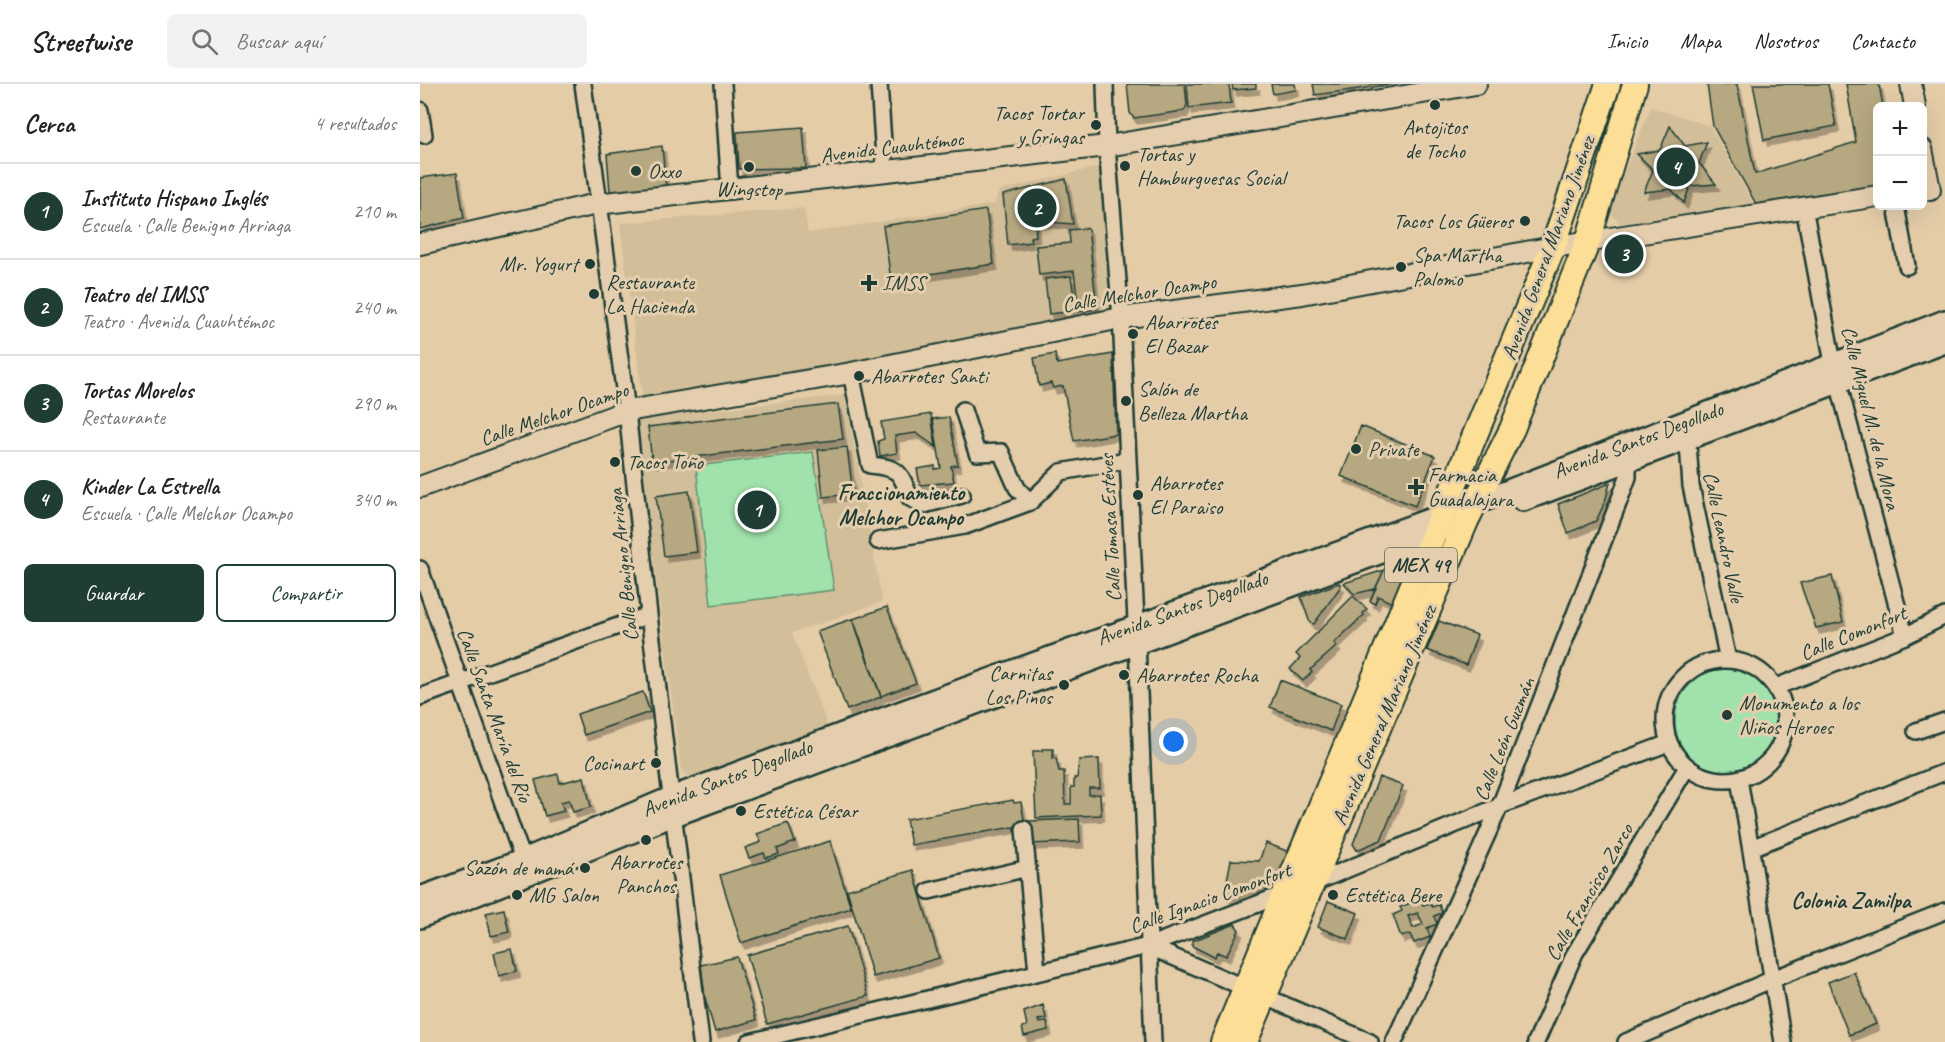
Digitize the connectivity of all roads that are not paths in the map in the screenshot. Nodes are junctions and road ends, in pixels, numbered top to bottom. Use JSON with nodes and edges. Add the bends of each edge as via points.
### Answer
{"nodes":[{"id":1,"x":583,"y":84,"type":"edge"},
{"id":2,"x":723,"y":84,"type":"edge"},
{"id":3,"x":879,"y":84,"type":"edge"},
{"id":4,"x":1105,"y":84,"type":"edge"},
{"id":5,"x":1476,"y":84,"type":"edge"},
{"id":6,"x":1608,"y":84,"type":"edge"},
{"id":7,"x":1635,"y":84,"type":"edge"},
{"id":8,"x":1911,"y":84,"type":"edge"},
{"id":9,"x":1914,"y":102,"type":"edge"},
{"id":10,"x":420,"y":110,"type":"edge"},
{"id":11,"x":424,"y":135,"type":"dead end"},
{"id":12,"x":1107,"y":146,"type":"junction"},
{"id":13,"x":1925,"y":156,"type":"edge"},
{"id":14,"x":1580,"y":164,"type":"junction"},
{"id":15,"x":885,"y":172,"type":"junction"},
{"id":16,"x":1610,"y":172,"type":"junction"},
{"id":17,"x":1932,"y":190,"type":"edge"},
{"id":18,"x":730,"y":191,"type":"junction"},
{"id":19,"x":1873,"y":197,"type":"edge"},
{"id":20,"x":597,"y":204,"type":"junction"},
{"id":21,"x":1804,"y":207,"type":"junction"},
{"id":22,"x":1897,"y":210,"type":"edge"},
{"id":23,"x":1588,"y":241,"type":"junction"},
{"id":24,"x":420,"y":244,"type":"edge"},
{"id":25,"x":1554,"y":247,"type":"junction"},
{"id":26,"x":1906,"y":266,"type":"dead end"},
{"id":27,"x":1121,"y":318,"type":"junction"},
{"id":28,"x":1945,"y":321,"type":"edge"},
{"id":29,"x":1945,"y":342,"type":"edge"},
{"id":30,"x":1835,"y":372,"type":"junction"},
{"id":31,"x":851,"y":373,"type":"junction"},
{"id":32,"x":963,"y":410,"type":"dead end"},
{"id":33,"x":627,"y":411,"type":"junction"},
{"id":34,"x":1688,"y":429,"type":"junction"},
{"id":35,"x":1628,"y":453,"type":"junction"},
{"id":36,"x":1127,"y":460,"type":"junction"},
{"id":37,"x":420,"y":487,"type":"edge"},
{"id":38,"x":962,"y":495,"type":"dead end"},
{"id":39,"x":1030,"y":502,"type":"junction"},
{"id":40,"x":1455,"y":517,"type":"junction"},
{"id":41,"x":878,"y":541,"type":"dead end"},
{"id":42,"x":420,"y":569,"type":"edge"},
{"id":43,"x":649,"y":615,"type":"junction"},
{"id":44,"x":1945,"y":616,"type":"edge"},
{"id":45,"x":1137,"y":633,"type":"junction"},
{"id":46,"x":1905,"y":636,"type":"junction"},
{"id":47,"x":1728,"y":660,"type":"junction"},
{"id":48,"x":462,"y":681,"type":"junction"},
{"id":49,"x":1776,"y":687,"type":"junction"},
{"id":50,"x":420,"y":697,"type":"edge"},
{"id":51,"x":1945,"y":721,"type":"edge"},
{"id":52,"x":1916,"y":731,"type":"dead end"},
{"id":53,"x":1669,"y":743,"type":"junction"},
{"id":54,"x":1687,"y":767,"type":"junction"},
{"id":55,"x":1945,"y":772,"type":"edge"},
{"id":56,"x":1738,"y":779,"type":"junction"},
{"id":57,"x":1500,"y":806,"type":"junction"},
{"id":58,"x":672,"y":807,"type":"junction"},
{"id":59,"x":1024,"y":829,"type":"dead end"},
{"id":60,"x":1751,"y":848,"type":"junction"},
{"id":61,"x":526,"y":867,"type":"junction"},
{"id":62,"x":1028,"y":868,"type":"junction"},
{"id":63,"x":1313,"y":883,"type":"junction"},
{"id":64,"x":929,"y":891,"type":"dead end"},
{"id":65,"x":1286,"y":893,"type":"junction"},
{"id":66,"x":420,"y":898,"type":"edge"},
{"id":67,"x":1945,"y":911,"type":"edge"},
{"id":68,"x":420,"y":917,"type":"edge"},
{"id":69,"x":1148,"y":945,"type":"junction"},
{"id":70,"x":1037,"y":972,"type":"junction"},
{"id":71,"x":1773,"y":979,"type":"junction"},
{"id":72,"x":1254,"y":993,"type":"junction"},
{"id":73,"x":701,"y":1042,"type":"edge"},
{"id":74,"x":749,"y":1042,"type":"edge"},
{"id":75,"x":1153,"y":1042,"type":"edge"},
{"id":76,"x":1223,"y":1042,"type":"edge"},
{"id":77,"x":1245,"y":1042,"type":"edge"},
{"id":78,"x":1370,"y":1042,"type":"edge"},
{"id":79,"x":1394,"y":1042,"type":"edge"},
{"id":80,"x":1536,"y":1042,"type":"edge"},
{"id":81,"x":1626,"y":1042,"type":"edge"},
{"id":82,"x":1783,"y":1042,"type":"edge"}],
"edges":[{"from":1,"to":20,"type":"street","name":"Calle Benigno Arriaga"},
{"from":2,"to":18,"type":"street"},
{"from":3,"to":15,"type":"street"},
{"from":4,"to":12,"type":"street","name":"Calle Tomasa Estéves"},
{"from":5,"to":12,"type":"street","name":"Avenida Cuauhtémoc"},
{"from":6,"to":14,"type":"main road","name":"Avenida General Mariano Jiménez","number":"MEX 49"},
{"from":7,"to":16,"type":"main road","name":"Avenida General Mariano Jiménez","number":"MEX 49"},
{"from":8,"to":9,"type":"street"},
{"from":10,"to":11,"type":"street"},
{"from":12,"to":15,"type":"street","name":"Avenida Cuauhtémoc"},
{"from":12,"to":27,"type":"street","name":"Calle Tomasa Estéves"},
{"from":13,"to":17,"type":"street"},
{"from":14,"to":16,"type":"main road"},
{"from":14,"to":25,"type":"main road","name":"Avenida General Mariano Jiménez","number":"MEX 49"},
{"from":15,"to":18,"type":"street","name":"Avenida Cuauhtémoc"},
{"from":16,"to":23,"type":"main road","name":"Avenida General Mariano Jiménez","number":"MEX 49"},
{"from":18,"to":20,"type":"street","name":"Avenida Cuauhtémoc"},
{"from":19,"to":21,"type":"street","name":"Calle Melchor Ocampo"},
{"from":20,"to":24,"type":"street","name":"Avenida Cuauhtémoc"},
{"from":20,"to":33,"type":"street","name":"Calle Benigno Arriaga"},
{"from":21,"to":23,"type":"street","name":"Calle Melchor Ocampo"},
{"from":21,"to":30,"type":"street","name":"Calle Miguel M. de la Mora"},
{"from":22,"to":26,"type":"street"},
{"from":23,"to":25,"type":"street","name":"Calle Melchor Ocampo"},
{"from":23,"to":40,"type":"main road","name":"Avenida General Mariano Jiménez","number":"MEX 49","via":[[1512,429]]},
{"from":25,"to":27,"type":"street","name":"Calle Melchor Ocampo","via":[[1302,294]]},
{"from":25,"to":40,"type":"main road","name":"Avenida General Mariano Jiménez","number":"MEX 49"},
{"from":27,"to":31,"type":"street","name":"Calle Melchor Ocampo"},
{"from":27,"to":36,"type":"street","name":"Calle Tomasa Estéves"},
{"from":28,"to":30,"type":"main road","name":"Avenida Santos Degollado"},
{"from":29,"to":30,"type":"main road","name":"Avenida Santos Degollado"},
{"from":30,"to":34,"type":"main road","name":"Avenida Santos Degollado"},
{"from":30,"to":46,"type":"street","name":"Calle Miguel M. de la Mora"},
{"from":31,"to":33,"type":"street","name":"Calle Melchor Ocampo"},
{"from":31,"to":38,"type":"street","via":[[870,465],[892,468],[902,475],[910,498],[924,505]]},
{"from":32,"to":39,"type":"street","via":[[976,453],[1001,452],[1017,488]]},
{"from":33,"to":37,"type":"street","name":"Calle Melchor Ocampo"},
{"from":33,"to":43,"type":"street","name":"Calle Benigno Arriaga"},
{"from":34,"to":35,"type":"main road","name":"Avenida Santos Degollado"},
{"from":34,"to":47,"type":"street","name":"Calle Leandro Valle","via":[[1690,486]]},
{"from":35,"to":40,"type":"main road","name":"Avenida Santos Degollado"},
{"from":35,"to":57,"type":"street","name":"Calle León Guzmán","via":[[1619,501]]},
{"from":36,"to":39,"type":"street","via":[[1061,472]]},
{"from":36,"to":45,"type":"street","name":"Calle Tomasa Estéves"},
{"from":39,"to":41,"type":"street","via":[[965,526]]},
{"from":40,"to":45,"type":"main road","name":"Avenida Santos Degollado"},
{"from":40,"to":63,"type":"main road","name":"Avenida General Mariano Jiménez","number":"MEX 49"},
{"from":40,"to":65,"type":"main road","name":"Avenida General Mariano Jiménez","number":"MEX 49"},
{"from":42,"to":48,"type":"street","name":"Calle Santa María del Río"},
{"from":43,"to":48,"type":"street"},
{"from":43,"to":58,"type":"street","name":"Calle Benigno Arriaga"},
{"from":44,"to":46,"type":"street","name":"Calle Comonfort"},
{"from":45,"to":58,"type":"main road","name":"Avenida Santos Degollado"},
{"from":45,"to":69,"type":"street","name":"Calle Tomasa Estéves"},
{"from":46,"to":49,"type":"street","name":"Calle Comonfort"},
{"from":47,"to":49,"type":"street","via":[[1762,672]]},
{"from":47,"to":53,"type":"street","via":[[1698,666],[1674,688],[1666,706]]},
{"from":48,"to":50,"type":"street"},
{"from":48,"to":61,"type":"street","name":"Calle Santa María del Río"},
{"from":49,"to":56,"type":"street","via":[[1784,704],[1783,740],[1773,758],[1758,771]]},
{"from":51,"to":52,"type":"street"},
{"from":53,"to":54,"type":"street"},
{"from":53,"to":57,"type":"street","name":"Calle Ignacio Comonfort"},
{"from":54,"to":56,"type":"street","via":[[1706,778]]},
{"from":54,"to":80,"type":"street","name":"Calle Francisco Zarco","via":[[1575,953]]},
{"from":55,"to":60,"type":"street"},
{"from":56,"to":60,"type":"street"},
{"from":57,"to":63,"type":"street","name":"Calle Ignacio Comonfort"},
{"from":57,"to":79,"type":"street","name":"Calle León Guzmán"},
{"from":58,"to":61,"type":"main road","name":"Avenida Santos Degollado"},
{"from":58,"to":73,"type":"street","name":"Calle Benigno Arriaga"},
{"from":59,"to":62,"type":"street"},
{"from":60,"to":71,"type":"street"},
{"from":61,"to":66,"type":"main road","name":"Avenida Santos Degollado"},
{"from":61,"to":68,"type":"main road","name":"Avenida Santos Degollado"},
{"from":62,"to":64,"type":"street"},
{"from":62,"to":70,"type":"street"},
{"from":63,"to":65,"type":"street","name":"Calle Ignacio Comonfort"},
{"from":63,"to":72,"type":"main road","name":"Avenida General Mariano Jiménez","number":"MEX 49"},
{"from":65,"to":69,"type":"street","name":"Calle Ignacio Comonfort"},
{"from":65,"to":72,"type":"main road","name":"Avenida General Mariano Jiménez","number":"MEX 49"},
{"from":67,"to":71,"type":"street"},
{"from":69,"to":70,"type":"street","name":"Calle Ignacio Comonfort"},
{"from":69,"to":72,"type":"street"},
{"from":69,"to":75,"type":"street","name":"Calle Tomasa Estéves"},
{"from":70,"to":74,"type":"street","name":"Calle Ignacio Comonfort"},
{"from":71,"to":81,"type":"street"},
{"from":71,"to":82,"type":"street"},
{"from":72,"to":76,"type":"main road","name":"Avenida General Mariano Jiménez","number":"MEX 49"},
{"from":72,"to":77,"type":"main road","name":"Avenida General Mariano Jiménez","number":"MEX 49"},
{"from":72,"to":78,"type":"street"}]}
